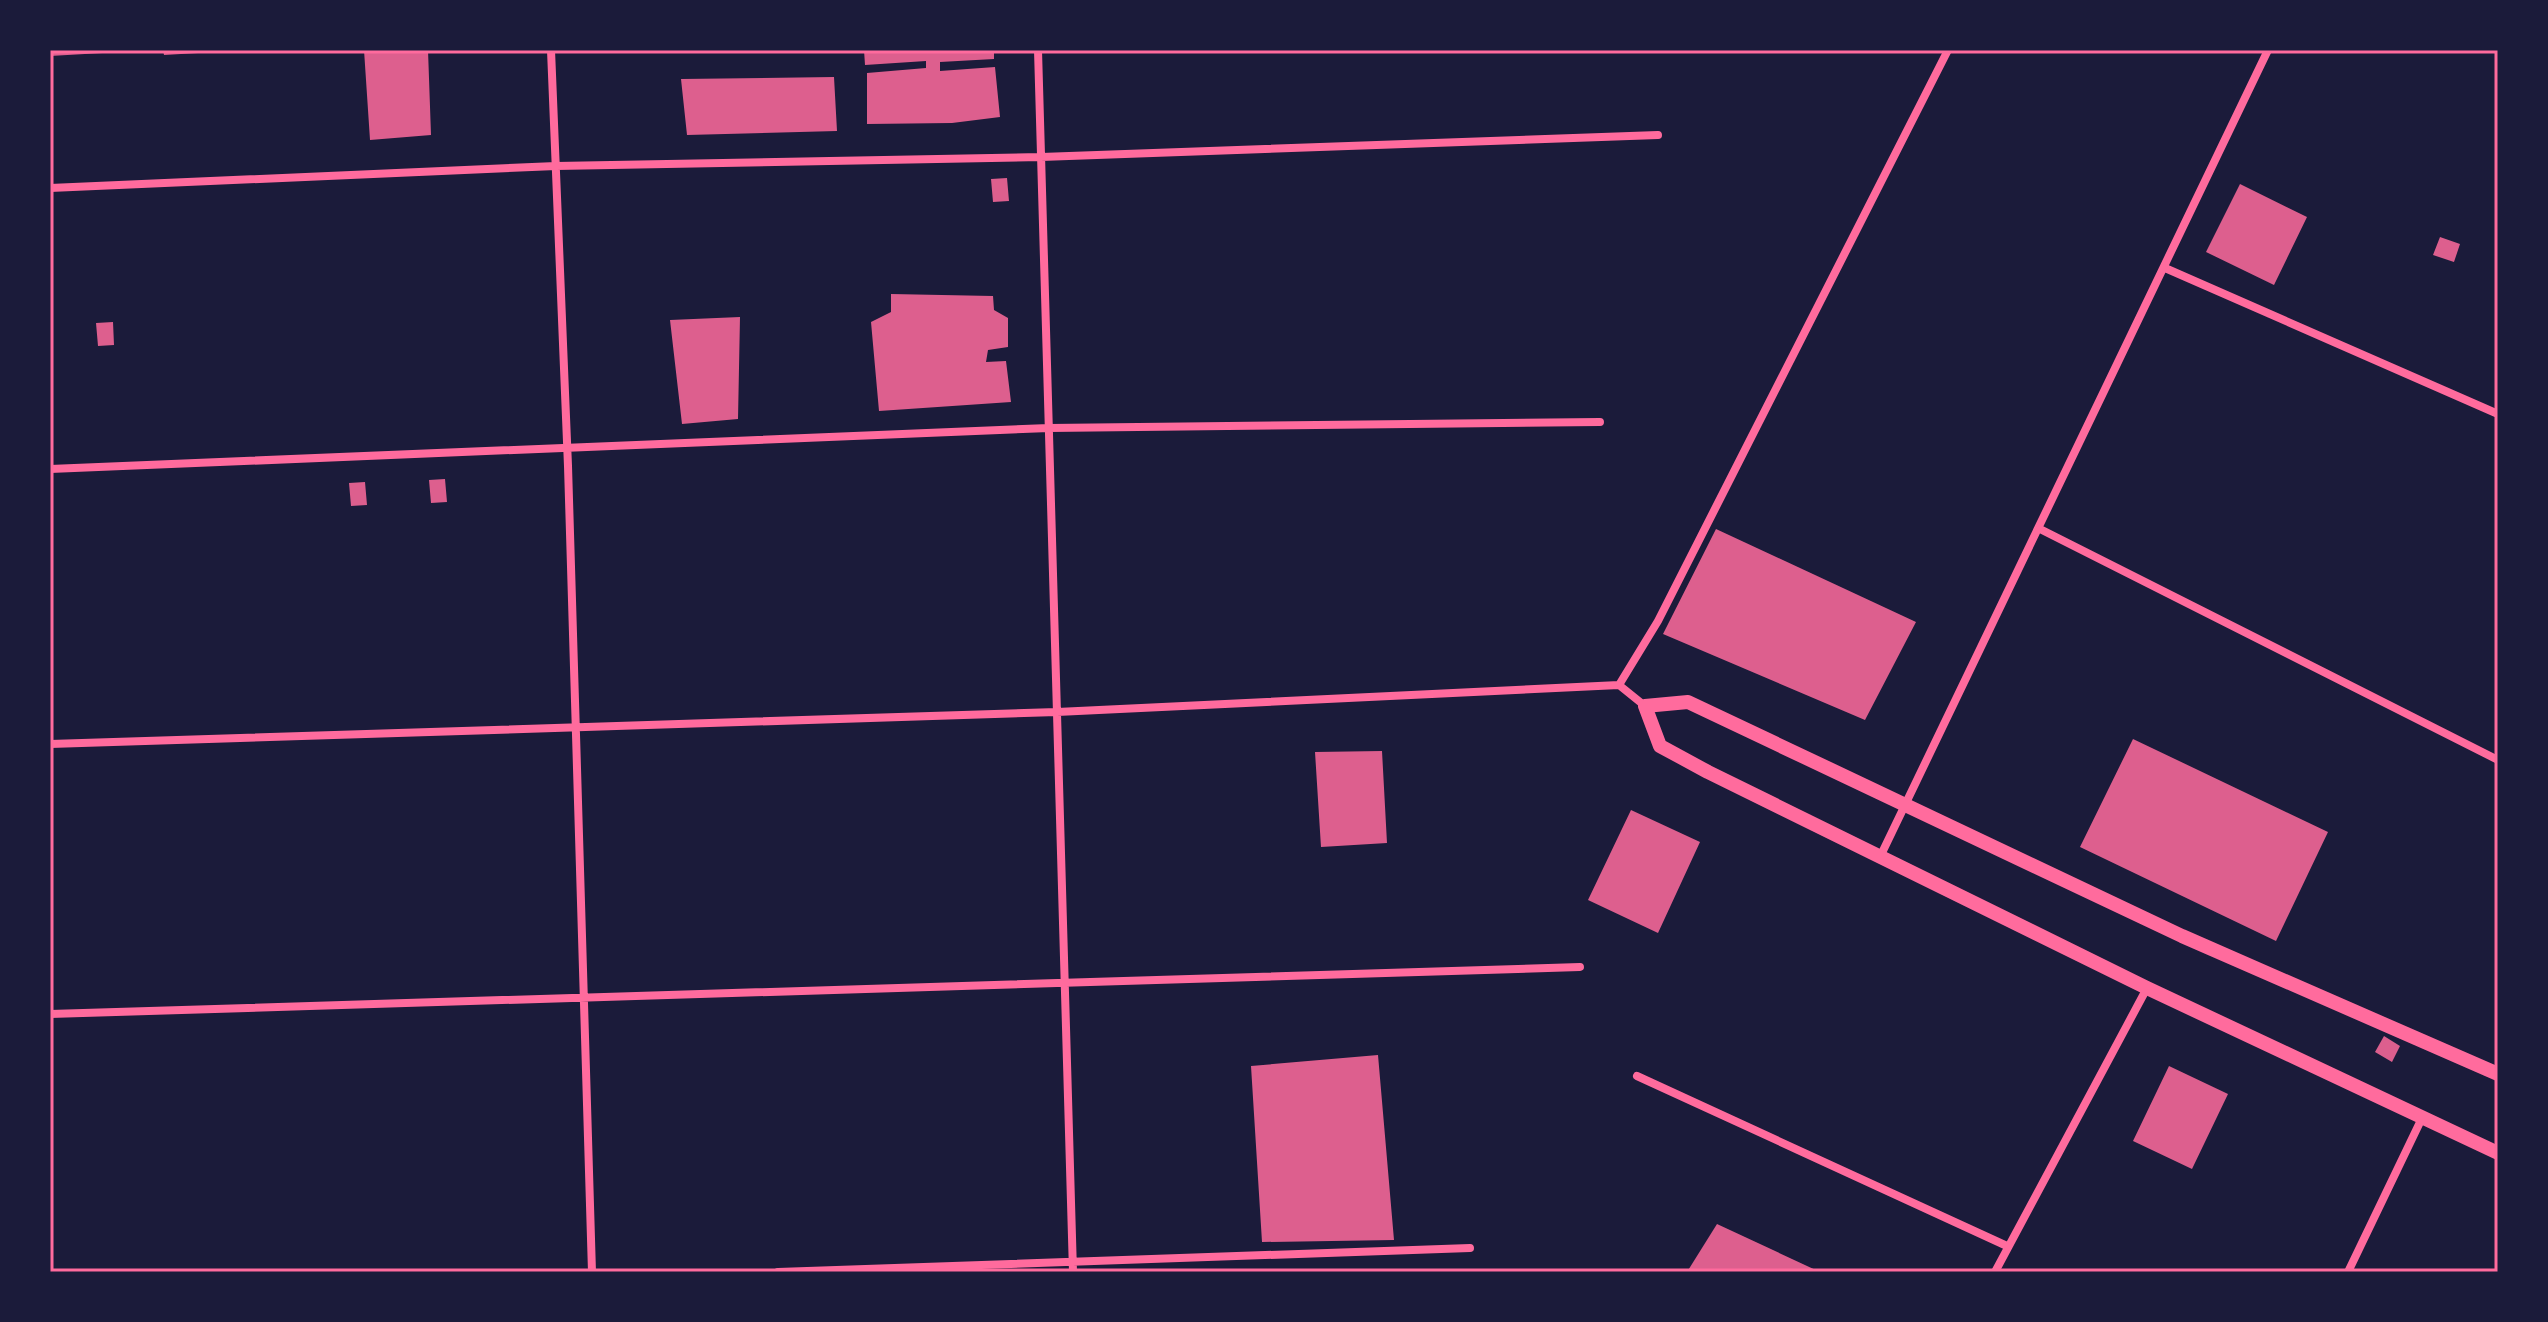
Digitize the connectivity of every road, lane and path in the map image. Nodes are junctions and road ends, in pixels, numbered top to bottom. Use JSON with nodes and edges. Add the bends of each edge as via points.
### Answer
{"nodes":[{"id":1,"x":551,"y":50,"type":"edge"},
{"id":2,"x":1038,"y":50,"type":"edge"},
{"id":3,"x":1948,"y":50,"type":"edge"},
{"id":4,"x":2268,"y":50,"type":"edge"},
{"id":5,"x":1658,"y":135,"type":"dead end"},
{"id":6,"x":1041,"y":157,"type":"junction"},
{"id":7,"x":556,"y":166,"type":"junction"},
{"id":8,"x":50,"y":188,"type":"edge"},
{"id":9,"x":2165,"y":268,"type":"junction"},
{"id":10,"x":2498,"y":414,"type":"edge"},
{"id":11,"x":1600,"y":422,"type":"dead end"},
{"id":12,"x":1049,"y":428,"type":"junction"},
{"id":13,"x":567,"y":450,"type":"junction"},
{"id":14,"x":50,"y":469,"type":"edge"},
{"id":15,"x":2040,"y":529,"type":"junction"},
{"id":16,"x":1619,"y":685,"type":"junction"},
{"id":17,"x":1645,"y":706,"type":"junction"},
{"id":18,"x":1057,"y":712,"type":"junction"},
{"id":19,"x":576,"y":726,"type":"junction"},
{"id":20,"x":50,"y":744,"type":"edge"},
{"id":21,"x":2498,"y":760,"type":"edge"},
{"id":22,"x":1907,"y":803,"type":"junction"},
{"id":23,"x":1880,"y":857,"type":"junction"},
{"id":24,"x":1580,"y":967,"type":"dead end"},
{"id":25,"x":1065,"y":983,"type":"junction"},
{"id":26,"x":2147,"y":988,"type":"junction"},
{"id":27,"x":584,"y":997,"type":"junction"},
{"id":28,"x":50,"y":1014,"type":"edge"},
{"id":29,"x":2498,"y":1074,"type":"edge"},
{"id":30,"x":1637,"y":1076,"type":"dead end"},
{"id":31,"x":2422,"y":1118,"type":"junction"},
{"id":32,"x":2498,"y":1153,"type":"edge"},
{"id":33,"x":2007,"y":1246,"type":"junction"},
{"id":34,"x":1470,"y":1248,"type":"dead end"},
{"id":35,"x":1073,"y":1267,"type":"edge"},
{"id":36,"x":592,"y":1272,"type":"edge"},
{"id":37,"x":778,"y":1272,"type":"edge"},
{"id":38,"x":1995,"y":1272,"type":"edge"},
{"id":39,"x":2348,"y":1272,"type":"edge"}],
"edges":[{"from":1,"to":7,"type":"street"},
{"from":2,"to":6,"type":"street"},
{"from":3,"to":16,"type":"street","via":[[1658,621]]},
{"from":4,"to":9,"type":"street"},
{"from":5,"to":6,"type":"street"},
{"from":6,"to":7,"type":"street"},
{"from":6,"to":12,"type":"street"},
{"from":7,"to":8,"type":"street"},
{"from":7,"to":13,"type":"street"},
{"from":9,"to":10,"type":"street"},
{"from":9,"to":15,"type":"street"},
{"from":11,"to":12,"type":"street"},
{"from":12,"to":13,"type":"street"},
{"from":12,"to":18,"type":"street"},
{"from":13,"to":14,"type":"street"},
{"from":13,"to":19,"type":"street"},
{"from":15,"to":21,"type":"street"},
{"from":15,"to":22,"type":"street"},
{"from":16,"to":17,"type":"street"},
{"from":16,"to":18,"type":"street"},
{"from":17,"to":22,"type":"street","via":[[1688,702]]},
{"from":17,"to":23,"type":"street","via":[[1660,746]]},
{"from":18,"to":19,"type":"street"},
{"from":18,"to":25,"type":"street"},
{"from":19,"to":20,"type":"street"},
{"from":19,"to":27,"type":"street"},
{"from":22,"to":23,"type":"street"},
{"from":22,"to":29,"type":"street","via":[[2182,936]]},
{"from":23,"to":26,"type":"street"},
{"from":24,"to":25,"type":"street"},
{"from":25,"to":27,"type":"street"},
{"from":25,"to":35,"type":"street"},
{"from":26,"to":31,"type":"street"},
{"from":26,"to":33,"type":"street"},
{"from":27,"to":28,"type":"street"},
{"from":27,"to":36,"type":"street"},
{"from":30,"to":33,"type":"street"},
{"from":31,"to":32,"type":"street"},
{"from":31,"to":39,"type":"street"},
{"from":33,"to":38,"type":"street"},
{"from":34,"to":35,"type":"street"},
{"from":35,"to":37,"type":"street"}]}
